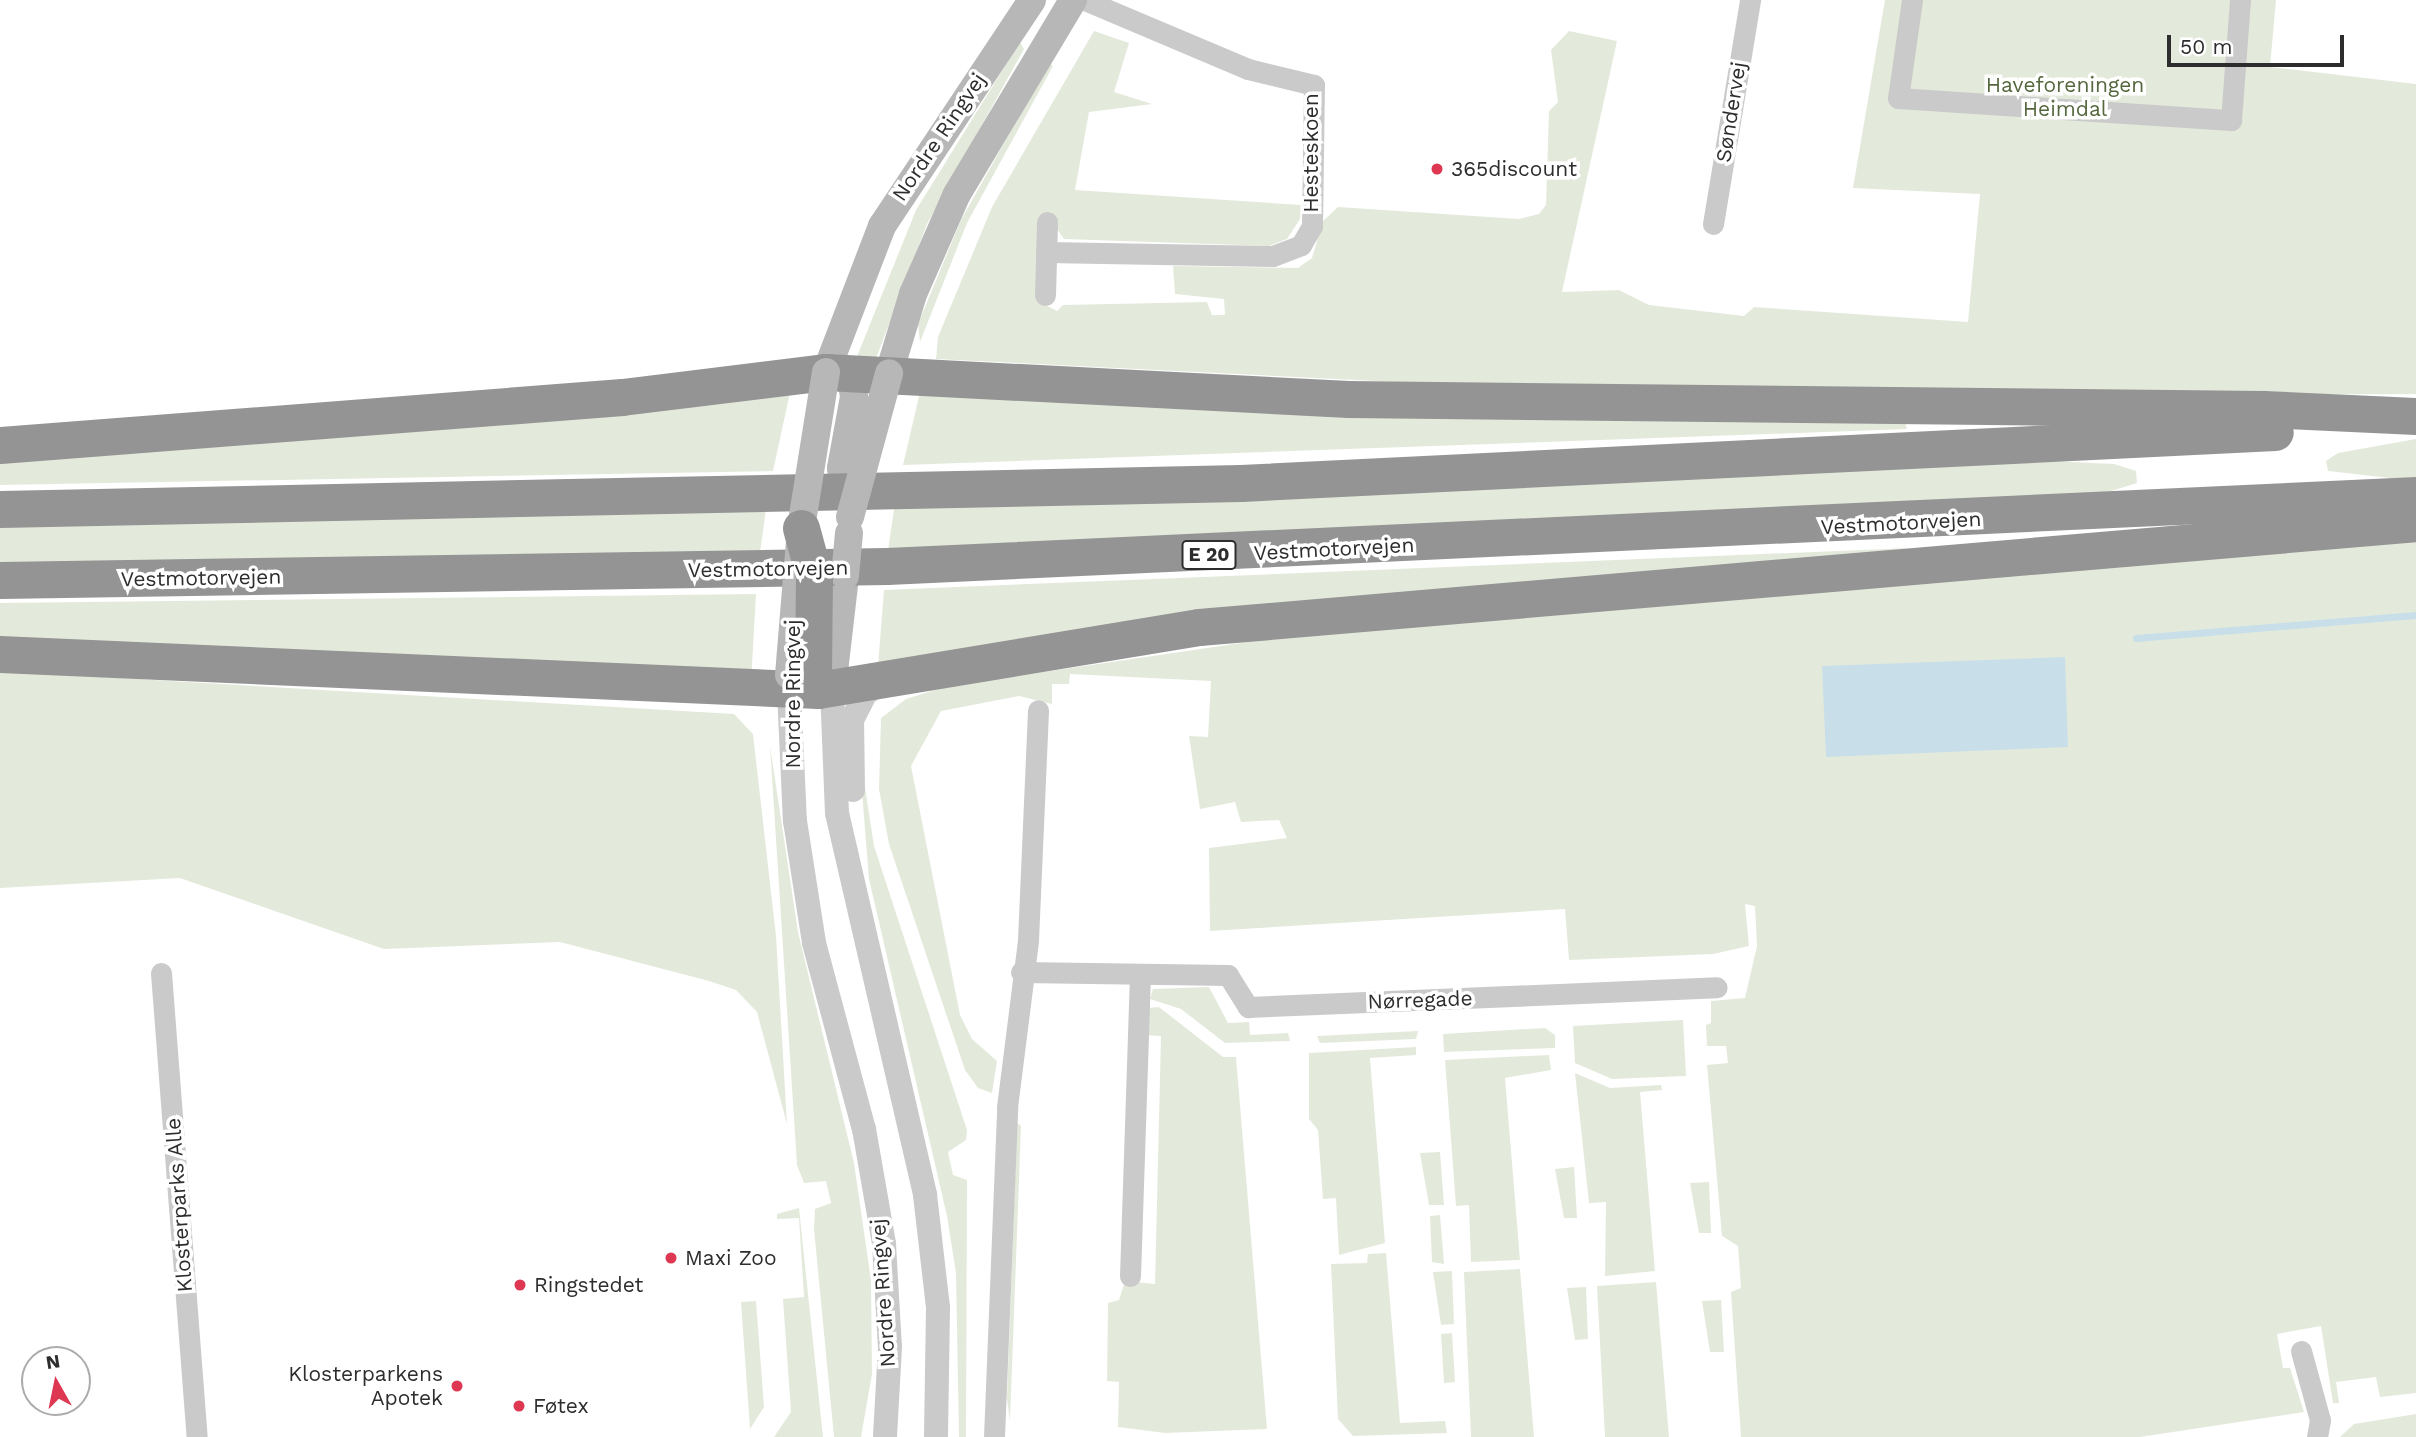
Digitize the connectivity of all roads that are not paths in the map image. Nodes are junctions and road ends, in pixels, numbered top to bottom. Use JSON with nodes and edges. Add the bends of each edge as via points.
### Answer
{"nodes":[{"id":1,"x":1032,"y":0,"type":"edge"},
{"id":2,"x":1073,"y":0,"type":"edge"},
{"id":3,"x":1085,"y":0,"type":"edge"},
{"id":4,"x":1749,"y":0,"type":"edge"},
{"id":5,"x":1912,"y":0,"type":"edge"},
{"id":6,"x":2240,"y":0,"type":"edge"},
{"id":7,"x":1047,"y":222,"type":"dead end"},
{"id":8,"x":1713,"y":225,"type":"dead end"},
{"id":9,"x":1046,"y":252,"type":"junction"},
{"id":10,"x":1045,"y":295,"type":"dead end"},
{"id":11,"x":834,"y":373,"type":"junction"},
{"id":12,"x":889,"y":373,"type":"junction"},
{"id":13,"x":2416,"y":416,"type":"edge"},
{"id":14,"x":2416,"y":424,"type":"edge"},
{"id":15,"x":0,"y":444,"type":"edge"},
{"id":16,"x":2416,"y":495,"type":"edge"},
{"id":17,"x":0,"y":509,"type":"edge"},
{"id":18,"x":850,"y":517,"type":"junction"},
{"id":19,"x":2416,"y":523,"type":"edge"},
{"id":20,"x":802,"y":528,"type":"joint"},
{"id":21,"x":0,"y":580,"type":"edge"},
{"id":22,"x":0,"y":654,"type":"edge"},
{"id":23,"x":812,"y":681,"type":"junction"},
{"id":24,"x":880,"y":683,"type":"junction"},
{"id":25,"x":1038,"y":710,"type":"dead end"},
{"id":26,"x":858,"y":906,"type":"junction"},
{"id":27,"x":1021,"y":972,"type":"junction"},
{"id":28,"x":162,"y":973,"type":"dead end"},
{"id":29,"x":1140,"y":976,"type":"junction"},
{"id":30,"x":1717,"y":987,"type":"dead end"},
{"id":31,"x":1130,"y":1276,"type":"dead end"},
{"id":32,"x":2301,"y":1351,"type":"dead end"},
{"id":33,"x":197,"y":1437,"type":"edge"},
{"id":34,"x":885,"y":1437,"type":"edge"},
{"id":35,"x":936,"y":1437,"type":"edge"},
{"id":36,"x":994,"y":1437,"type":"edge"},
{"id":37,"x":2317,"y":1437,"type":"edge"}],
"edges":[{"from":1,"to":11,"type":"main road","name":"Nordre Ringvej","via":[[882,226]]},
{"from":2,"to":12,"type":"main road","name":"Nordre Ringvej","via":[[957,194],[913,294]]},
{"from":3,"to":9,"type":"street","name":"Hesteskoen","via":[[1248,69],[1314,85],[1312,226],[1301,245],[1273,256]]},
{"from":4,"to":8,"type":"street","name":"Søndervej"},
{"from":5,"to":6,"type":"street","via":[[1898,99],[2231,120]]},
{"from":7,"to":9,"type":"street"},
{"from":9,"to":10,"type":"street"},
{"from":11,"to":12,"type":"highway"},
{"from":11,"to":15,"type":"highway","via":[[622,397]]},
{"from":11,"to":18,"type":"main road","via":[[852,384],[854,397],[842,468]]},
{"from":11,"to":20,"type":"main road","name":"Nordre Ringvej","bridge":true},
{"from":12,"to":13,"type":"highway","via":[[1348,399],[2263,409]]},
{"from":12,"to":18,"type":"main road","name":"Nordre Ringvej","bridge":true},
{"from":14,"to":17,"type":"highway","via":[[1241,483]]},
{"from":16,"to":21,"type":"highway","name":"Vestmotorvejen","number":"E 20","via":[[1144,557]]},
{"from":18,"to":23,"type":"main road","name":"Nordre Ringvej","bridge":true},
{"from":19,"to":24,"type":"highway","via":[[1199,627]]},
{"from":20,"to":23,"type":"highway","bridge":true,"via":[[814,576]]},
{"from":22,"to":23,"type":"highway"},
{"from":23,"to":24,"type":"highway"},
{"from":23,"to":26,"type":"street","name":"Nordre Ringvej"},
{"from":23,"to":34,"type":"street","name":"Nordre Ringvej","via":[[795,821],[814,943],[864,1129],[884,1244],[890,1347]]},
{"from":24,"to":26,"type":"street","via":[[865,694],[852,720]]},
{"from":25,"to":27,"type":"street"},
{"from":26,"to":35,"type":"street","name":"Nordre Ringvej","via":[[925,1195],[938,1308]]},
{"from":27,"to":29,"type":"street","name":"Nørregade"},
{"from":27,"to":36,"type":"street","via":[[1007,1107]]},
{"from":28,"to":33,"type":"street","name":"Klosterparks Alle"},
{"from":29,"to":30,"type":"street","name":"Nørregade","via":[[1228,975],[1248,1007]]},
{"from":29,"to":31,"type":"street"},
{"from":32,"to":37,"type":"street","via":[[2320,1420]]}]}
